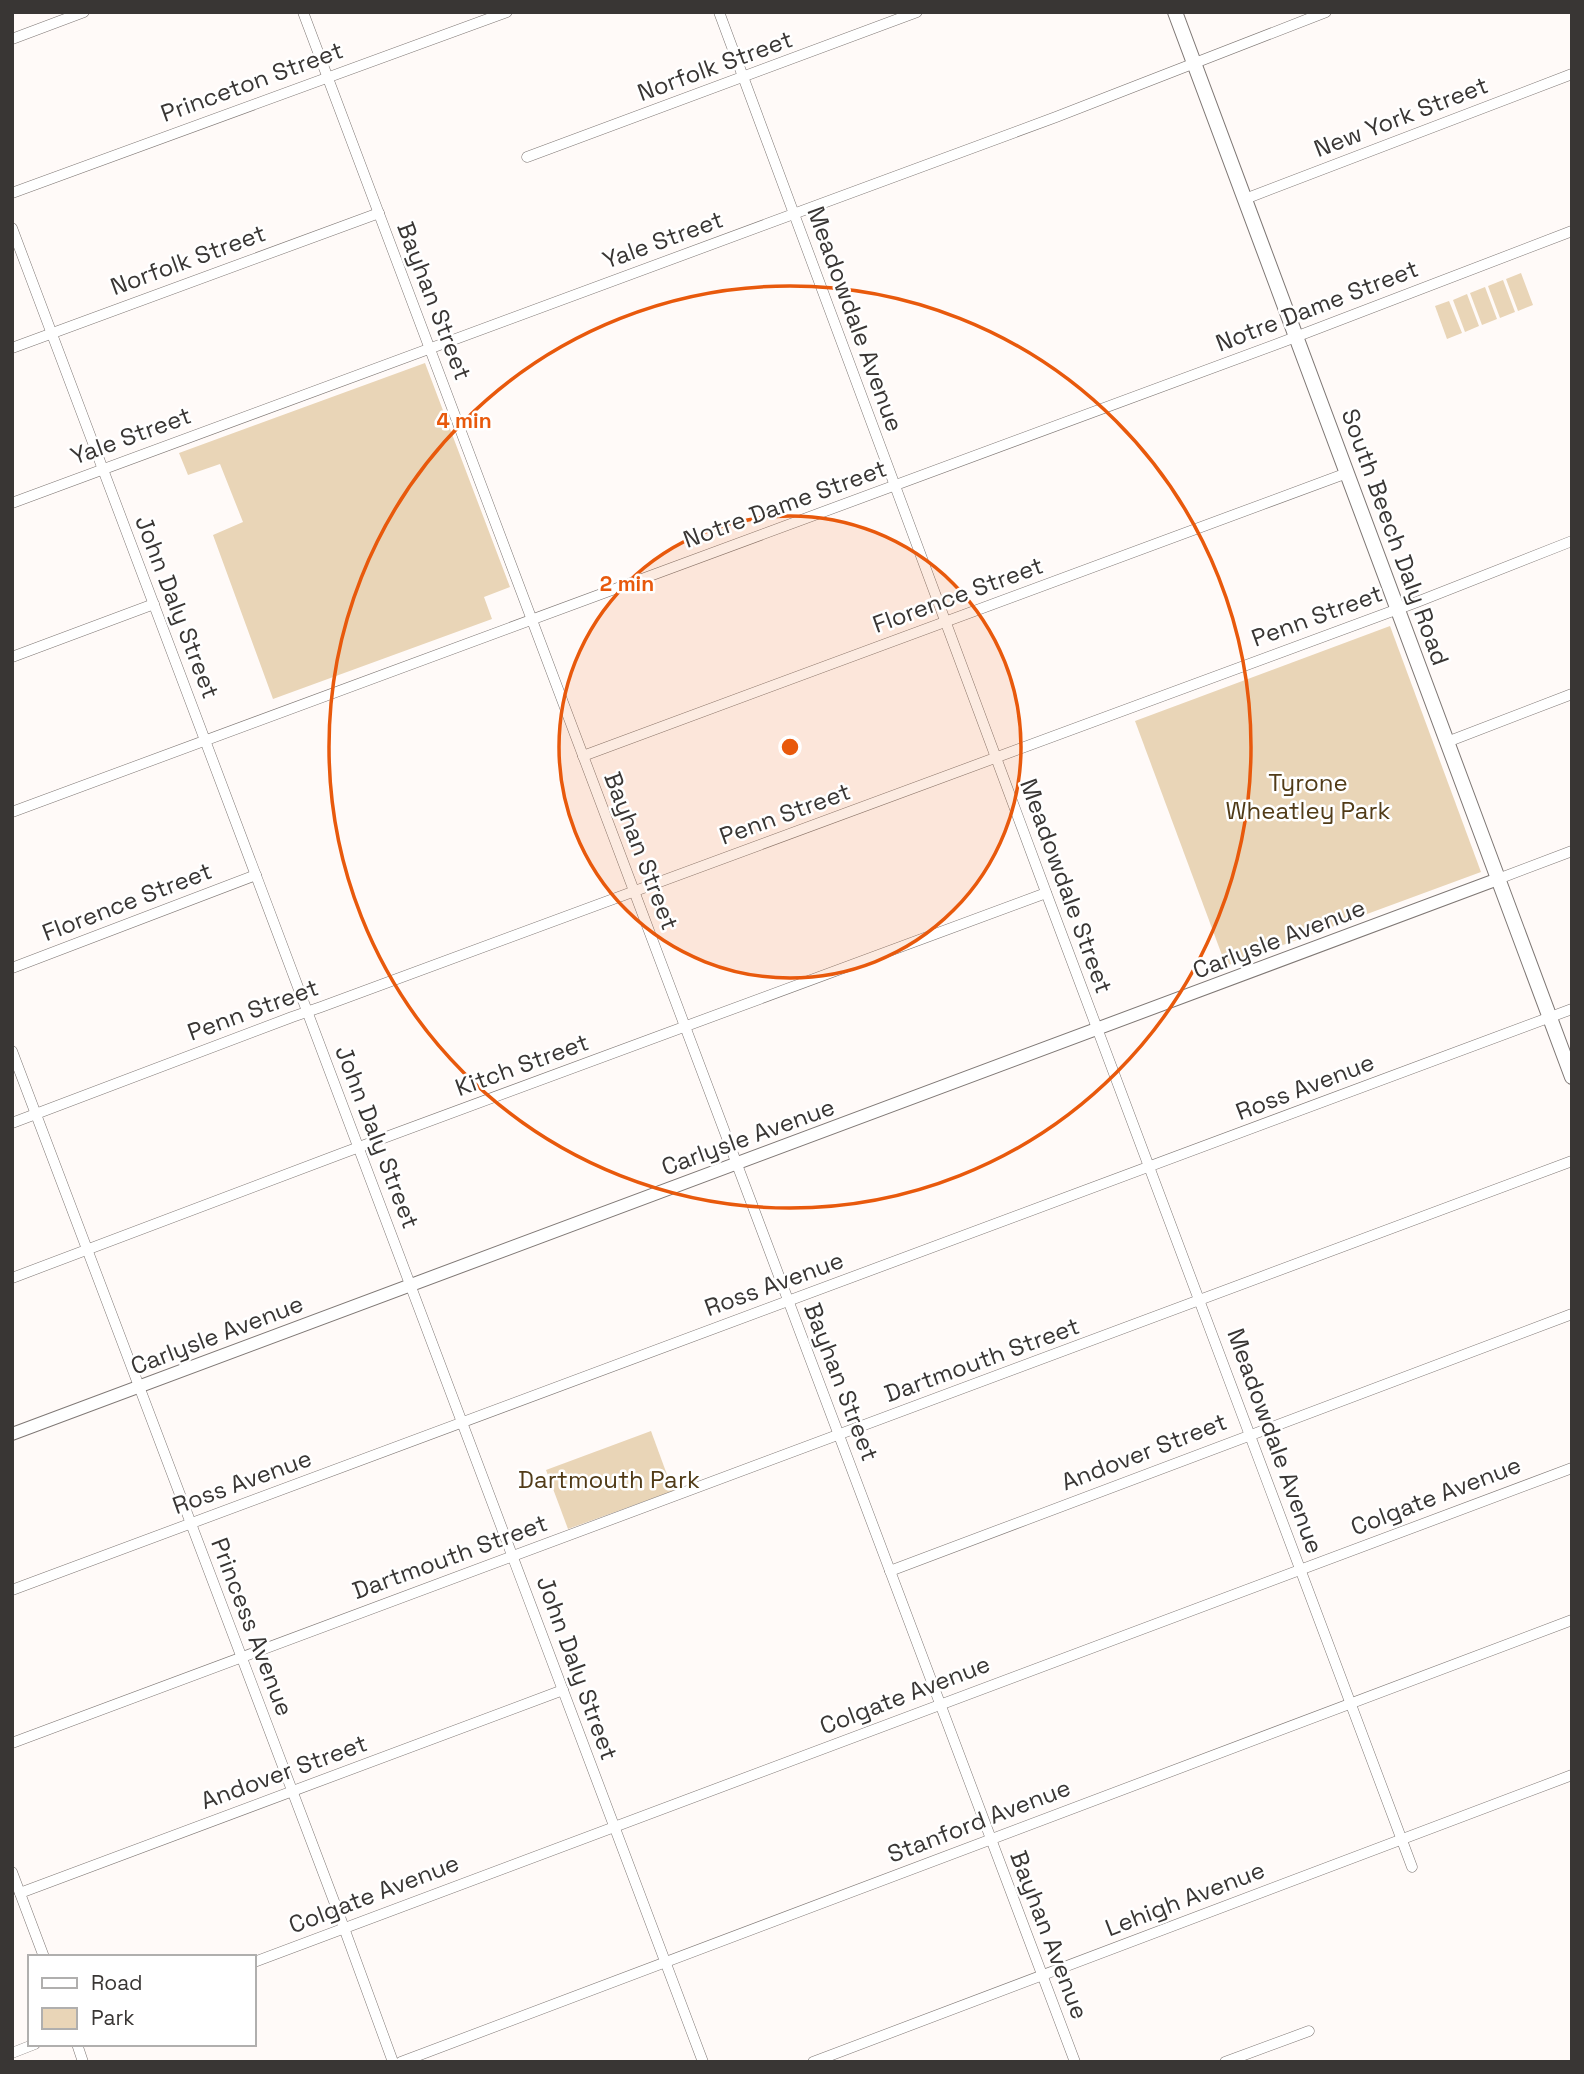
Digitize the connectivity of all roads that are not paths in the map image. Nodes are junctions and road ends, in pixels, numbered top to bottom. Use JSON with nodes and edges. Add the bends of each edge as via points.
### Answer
{"nodes":[{"id":1,"x":85,"y":12,"type":"edge"},
{"id":2,"x":303,"y":12,"type":"edge"},
{"id":3,"x":507,"y":12,"type":"edge"},
{"id":4,"x":719,"y":12,"type":"edge"},
{"id":5,"x":917,"y":12,"type":"edge"},
{"id":6,"x":1175,"y":12,"type":"edge"},
{"id":7,"x":1326,"y":12,"type":"edge"},
{"id":8,"x":12,"y":39,"type":"edge"},
{"id":9,"x":1194,"y":64,"type":"junction"},
{"id":10,"x":1572,"y":74,"type":"edge"},
{"id":11,"x":327,"y":77,"type":"junction"},
{"id":12,"x":742,"y":78,"type":"junction"},
{"id":13,"x":527,"y":158,"type":"dead end"},
{"id":14,"x":12,"y":193,"type":"edge"},
{"id":15,"x":1245,"y":199,"type":"junction"},
{"id":16,"x":379,"y":213,"type":"junction"},
{"id":17,"x":794,"y":214,"type":"junction"},
{"id":18,"x":12,"y":228,"type":"edge"},
{"id":19,"x":1572,"y":231,"type":"edge"},
{"id":20,"x":52,"y":333,"type":"junction"},
{"id":21,"x":1296,"y":336,"type":"junction"},
{"id":22,"x":12,"y":348,"type":"edge"},
{"id":23,"x":430,"y":349,"type":"junction"},
{"id":24,"x":103,"y":468,"type":"junction"},
{"id":25,"x":1347,"y":473,"type":"junction"},
{"id":26,"x":894,"y":486,"type":"junction"},
{"id":27,"x":12,"y":503,"type":"edge"},
{"id":28,"x":1572,"y":541,"type":"edge"},
{"id":29,"x":154,"y":604,"type":"junction"},
{"id":30,"x":1397,"y":608,"type":"junction"},
{"id":31,"x":532,"y":620,"type":"junction"},
{"id":32,"x":945,"y":622,"type":"junction"},
{"id":33,"x":12,"y":657,"type":"edge"},
{"id":34,"x":1572,"y":694,"type":"edge"},
{"id":35,"x":205,"y":739,"type":"junction"},
{"id":36,"x":1447,"y":742,"type":"junction"},
{"id":37,"x":583,"y":756,"type":"junction"},
{"id":38,"x":995,"y":758,"type":"junction"},
{"id":39,"x":12,"y":812,"type":"edge"},
{"id":40,"x":1572,"y":851,"type":"edge"},
{"id":41,"x":256,"y":875,"type":"junction"},
{"id":42,"x":1498,"y":879,"type":"junction"},
{"id":43,"x":634,"y":892,"type":"junction"},
{"id":44,"x":1046,"y":894,"type":"junction"},
{"id":45,"x":12,"y":968,"type":"edge"},
{"id":46,"x":1572,"y":1009,"type":"edge"},
{"id":47,"x":308,"y":1012,"type":"junction"},
{"id":48,"x":1549,"y":1017,"type":"junction"},
{"id":49,"x":685,"y":1028,"type":"junction"},
{"id":50,"x":1097,"y":1029,"type":"junction"},
{"id":51,"x":12,"y":1051,"type":"edge"},
{"id":52,"x":1572,"y":1077,"type":"edge"},
{"id":53,"x":36,"y":1114,"type":"junction"},
{"id":54,"x":12,"y":1123,"type":"edge"},
{"id":55,"x":359,"y":1147,"type":"junction"},
{"id":56,"x":1572,"y":1161,"type":"edge"},
{"id":57,"x":736,"y":1163,"type":"junction"},
{"id":58,"x":1150,"y":1167,"type":"junction"},
{"id":59,"x":87,"y":1250,"type":"junction"},
{"id":60,"x":12,"y":1278,"type":"edge"},
{"id":61,"x":411,"y":1285,"type":"junction"},
{"id":62,"x":1200,"y":1301,"type":"junction"},
{"id":63,"x":788,"y":1302,"type":"junction"},
{"id":64,"x":1572,"y":1314,"type":"edge"},
{"id":65,"x":139,"y":1387,"type":"junction"},
{"id":66,"x":462,"y":1422,"type":"junction"},
{"id":67,"x":12,"y":1434,"type":"edge"},
{"id":68,"x":1250,"y":1434,"type":"junction"},
{"id":69,"x":839,"y":1436,"type":"junction"},
{"id":70,"x":1572,"y":1468,"type":"edge"},
{"id":71,"x":191,"y":1523,"type":"junction"},
{"id":72,"x":513,"y":1557,"type":"junction"},
{"id":73,"x":1300,"y":1570,"type":"junction"},
{"id":74,"x":890,"y":1571,"type":"junction"},
{"id":75,"x":12,"y":1590,"type":"edge"},
{"id":76,"x":1572,"y":1620,"type":"edge"},
{"id":77,"x":242,"y":1657,"type":"junction"},
{"id":78,"x":563,"y":1690,"type":"junction"},
{"id":79,"x":1351,"y":1703,"type":"junction"},
{"id":80,"x":940,"y":1705,"type":"junction"},
{"id":81,"x":12,"y":1743,"type":"edge"},
{"id":82,"x":1572,"y":1775,"type":"edge"},
{"id":83,"x":292,"y":1791,"type":"junction"},
{"id":84,"x":614,"y":1827,"type":"junction"},
{"id":85,"x":991,"y":1839,"type":"junction"},
{"id":86,"x":1401,"y":1839,"type":"junction"},
{"id":87,"x":1412,"y":1867,"type":"dead end"},
{"id":88,"x":12,"y":1872,"type":"edge"},
{"id":89,"x":20,"y":1893,"type":"junction"},
{"id":90,"x":344,"y":1928,"type":"junction"},
{"id":91,"x":43,"y":1955,"type":"edge"},
{"id":92,"x":256,"y":1961,"type":"edge"},
{"id":93,"x":665,"y":1963,"type":"junction"},
{"id":94,"x":1042,"y":1975,"type":"junction"},
{"id":95,"x":1309,"y":2031,"type":"dead end"},
{"id":96,"x":30,"y":2046,"type":"edge"},
{"id":97,"x":12,"y":2053,"type":"edge"},
{"id":98,"x":393,"y":2062,"type":"edge"},
{"id":99,"x":401,"y":2062,"type":"edge"},
{"id":100,"x":703,"y":2062,"type":"edge"},
{"id":101,"x":813,"y":2062,"type":"edge"},
{"id":102,"x":1075,"y":2062,"type":"edge"},
{"id":103,"x":1225,"y":2062,"type":"edge"}],
"edges":[{"from":1,"to":8,"type":"street"},
{"from":2,"to":11,"type":"street","name":"Bayhan Street"},
{"from":3,"to":11,"type":"street","name":"Princeton Street"},
{"from":4,"to":12,"type":"street","name":"Meadowdale Avenue"},
{"from":5,"to":12,"type":"street","name":"Norfolk Street"},
{"from":6,"to":9,"type":"main road","name":"South Beech Daly Road"},
{"from":7,"to":9,"type":"street","name":"Yale Street"},
{"from":9,"to":15,"type":"main road","name":"South Beech Daly Road"},
{"from":9,"to":17,"type":"street","name":"Yale Street"},
{"from":10,"to":15,"type":"street","name":"New York Street"},
{"from":11,"to":14,"type":"street","name":"Princeton Street"},
{"from":11,"to":16,"type":"street","name":"Bayhan Street"},
{"from":12,"to":13,"type":"street","name":"Norfolk Street"},
{"from":12,"to":17,"type":"street","name":"Meadowdale Avenue"},
{"from":15,"to":21,"type":"main road","name":"South Beech Daly Road"},
{"from":16,"to":20,"type":"street","name":"Norfolk Street"},
{"from":16,"to":23,"type":"street","name":"Bayhan Street"},
{"from":17,"to":23,"type":"street","name":"Yale Street"},
{"from":17,"to":26,"type":"street","name":"Meadowdale Avenue"},
{"from":18,"to":20,"type":"street","name":"John Daly Street"},
{"from":19,"to":21,"type":"street","name":"Notre Dame Street"},
{"from":20,"to":22,"type":"street","name":"Norfolk Street"},
{"from":20,"to":24,"type":"street","name":"John Daly Street"},
{"from":21,"to":25,"type":"main road","name":"South Beech Daly Road"},
{"from":21,"to":26,"type":"street","name":"Notre Dame Street"},
{"from":23,"to":24,"type":"street","name":"Yale Street"},
{"from":23,"to":31,"type":"street","name":"Bayhan Street"},
{"from":24,"to":27,"type":"street","name":"Yale Street"},
{"from":24,"to":29,"type":"street","name":"John Daly Street"},
{"from":25,"to":30,"type":"main road","name":"South Beech Daly Road"},
{"from":25,"to":32,"type":"street","name":"Florence Street"},
{"from":26,"to":31,"type":"street","name":"Notre Dame Street"},
{"from":26,"to":32,"type":"street","name":"Meadowdale Avenue"},
{"from":28,"to":30,"type":"street","name":"Penn Street"},
{"from":29,"to":33,"type":"street"},
{"from":29,"to":35,"type":"street","name":"John Daly Street"},
{"from":30,"to":36,"type":"main road","name":"South Beech Daly Road"},
{"from":30,"to":38,"type":"street","name":"Penn Street"},
{"from":31,"to":35,"type":"street","name":"Notre Dame Street"},
{"from":31,"to":37,"type":"street","name":"Bayhan Street"},
{"from":32,"to":37,"type":"street","name":"Florence Street"},
{"from":32,"to":38,"type":"street","name":"Meadowdale Avenue"},
{"from":34,"to":36,"type":"street"},
{"from":35,"to":39,"type":"street","name":"Notre Dame Street"},
{"from":35,"to":41,"type":"street","name":"John Daly Street"},
{"from":36,"to":42,"type":"main road","name":"South Beech Daly Road"},
{"from":37,"to":43,"type":"street","name":"Bayhan Street"},
{"from":38,"to":43,"type":"street","name":"Penn Street"},
{"from":38,"to":44,"type":"street","name":"Meadowdale Street"},
{"from":40,"to":42,"type":"street"},
{"from":41,"to":45,"type":"street","name":"Florence Street"},
{"from":41,"to":47,"type":"street","name":"John Daly Street"},
{"from":42,"to":48,"type":"main road","name":"South Beech Daly Road"},
{"from":42,"to":50,"type":"street","name":"Carlysle Avenue"},
{"from":43,"to":47,"type":"street","name":"Penn Street"},
{"from":43,"to":49,"type":"street","name":"Bayhan Street"},
{"from":44,"to":49,"type":"street","name":"Kitch Street"},
{"from":44,"to":50,"type":"street","name":"Meadowdale Street"},
{"from":46,"to":48,"type":"street","name":"Ross Avenue"},
{"from":47,"to":53,"type":"street","name":"Penn Street"},
{"from":47,"to":55,"type":"street","name":"John Daly Street"},
{"from":48,"to":52,"type":"main road","name":"South Beech Daly Road"},
{"from":48,"to":58,"type":"street","name":"Ross Avenue"},
{"from":49,"to":55,"type":"street","name":"Kitch Street"},
{"from":49,"to":57,"type":"street","name":"Bayhan Street"},
{"from":50,"to":57,"type":"street","name":"Carlysle Avenue"},
{"from":50,"to":58,"type":"street","name":"Meadowdale Avenue"},
{"from":51,"to":53,"type":"street","name":"Princess Avenue"},
{"from":53,"to":54,"type":"street","name":"Penn Street"},
{"from":53,"to":59,"type":"street","name":"Princess Avenue"},
{"from":55,"to":59,"type":"street","name":"Kitch Street"},
{"from":55,"to":61,"type":"street","name":"John Daly Street"},
{"from":56,"to":62,"type":"street","name":"Dartmouth Street"},
{"from":57,"to":61,"type":"street","name":"Carlysle Avenue"},
{"from":57,"to":63,"type":"street","name":"Bayhan Street"},
{"from":58,"to":62,"type":"street","name":"Meadowdale Avenue"},
{"from":58,"to":63,"type":"street","name":"Ross Avenue"},
{"from":59,"to":60,"type":"street","name":"Kitch Street"},
{"from":59,"to":65,"type":"street","name":"Princess Avenue"},
{"from":61,"to":65,"type":"street","name":"Carlysle Avenue"},
{"from":61,"to":66,"type":"street","name":"John Daly Street"},
{"from":62,"to":68,"type":"street","name":"Meadowdale Avenue"},
{"from":62,"to":69,"type":"street","name":"Dartmouth Street"},
{"from":63,"to":66,"type":"street","name":"Ross Avenue"},
{"from":63,"to":69,"type":"street","name":"Bayhan Street"},
{"from":64,"to":68,"type":"street","name":"Andover Street"},
{"from":65,"to":67,"type":"street","name":"Carlysle Avenue"},
{"from":65,"to":71,"type":"street","name":"Princess Avenue"},
{"from":66,"to":71,"type":"street","name":"Ross Avenue"},
{"from":66,"to":72,"type":"street","name":"John Daly Street"},
{"from":68,"to":73,"type":"street","name":"Meadowdale Avenue"},
{"from":68,"to":74,"type":"street","name":"Andover Street"},
{"from":69,"to":72,"type":"street","name":"Dartmouth Street"},
{"from":69,"to":74,"type":"street","name":"Bayhan Street"},
{"from":70,"to":73,"type":"street","name":"Colgate Avenue"},
{"from":71,"to":75,"type":"street","name":"Ross Avenue"},
{"from":71,"to":77,"type":"street","name":"Princess Avenue"},
{"from":72,"to":77,"type":"street","name":"Dartmouth Street"},
{"from":72,"to":78,"type":"street","name":"John Daly Street"},
{"from":73,"to":79,"type":"street","name":"Meadowdale Avenue"},
{"from":73,"to":80,"type":"street","name":"Colgate Avenue"},
{"from":74,"to":80,"type":"street","name":"Bayhan Street"},
{"from":76,"to":79,"type":"street","name":"Stanford Avenue"},
{"from":77,"to":81,"type":"street","name":"Dartmouth Street"},
{"from":77,"to":83,"type":"street","name":"Princess Avenue"},
{"from":78,"to":83,"type":"street","name":"Andover Street"},
{"from":78,"to":84,"type":"street","name":"John Daly Street"},
{"from":79,"to":85,"type":"street","name":"Stanford Avenue"},
{"from":79,"to":86,"type":"street","name":"Meadowdale Avenue"},
{"from":80,"to":84,"type":"street","name":"Colgate Avenue"},
{"from":80,"to":85,"type":"street","name":"Bayhan Avenue"},
{"from":82,"to":86,"type":"street","name":"Lehigh Avenue"},
{"from":83,"to":89,"type":"street","name":"Andover Street"},
{"from":83,"to":90,"type":"street","name":"Princess Avenue"},
{"from":84,"to":90,"type":"street","name":"Colgate Avenue"},
{"from":84,"to":93,"type":"street","name":"John Daly Street"},
{"from":85,"to":93,"type":"street","name":"Stanford Avenue"},
{"from":85,"to":94,"type":"street","name":"Bayhan Avenue"},
{"from":86,"to":87,"type":"street","name":"Meadowdale Avenue"},
{"from":86,"to":94,"type":"street","name":"Lehigh Avenue"},
{"from":88,"to":89,"type":"street"},
{"from":89,"to":91,"type":"street"},
{"from":90,"to":92,"type":"street","name":"Colgate Avenue"},
{"from":90,"to":98,"type":"street","name":"Princess Avenue"},
{"from":93,"to":99,"type":"street","name":"Stanford Avenue"},
{"from":93,"to":100,"type":"street","name":"John Daly Street"},
{"from":94,"to":101,"type":"street","name":"Lehigh Avenue"},
{"from":94,"to":102,"type":"street","name":"Bayhan Avenue"},
{"from":95,"to":103,"type":"street"},
{"from":96,"to":97,"type":"street"}]}
